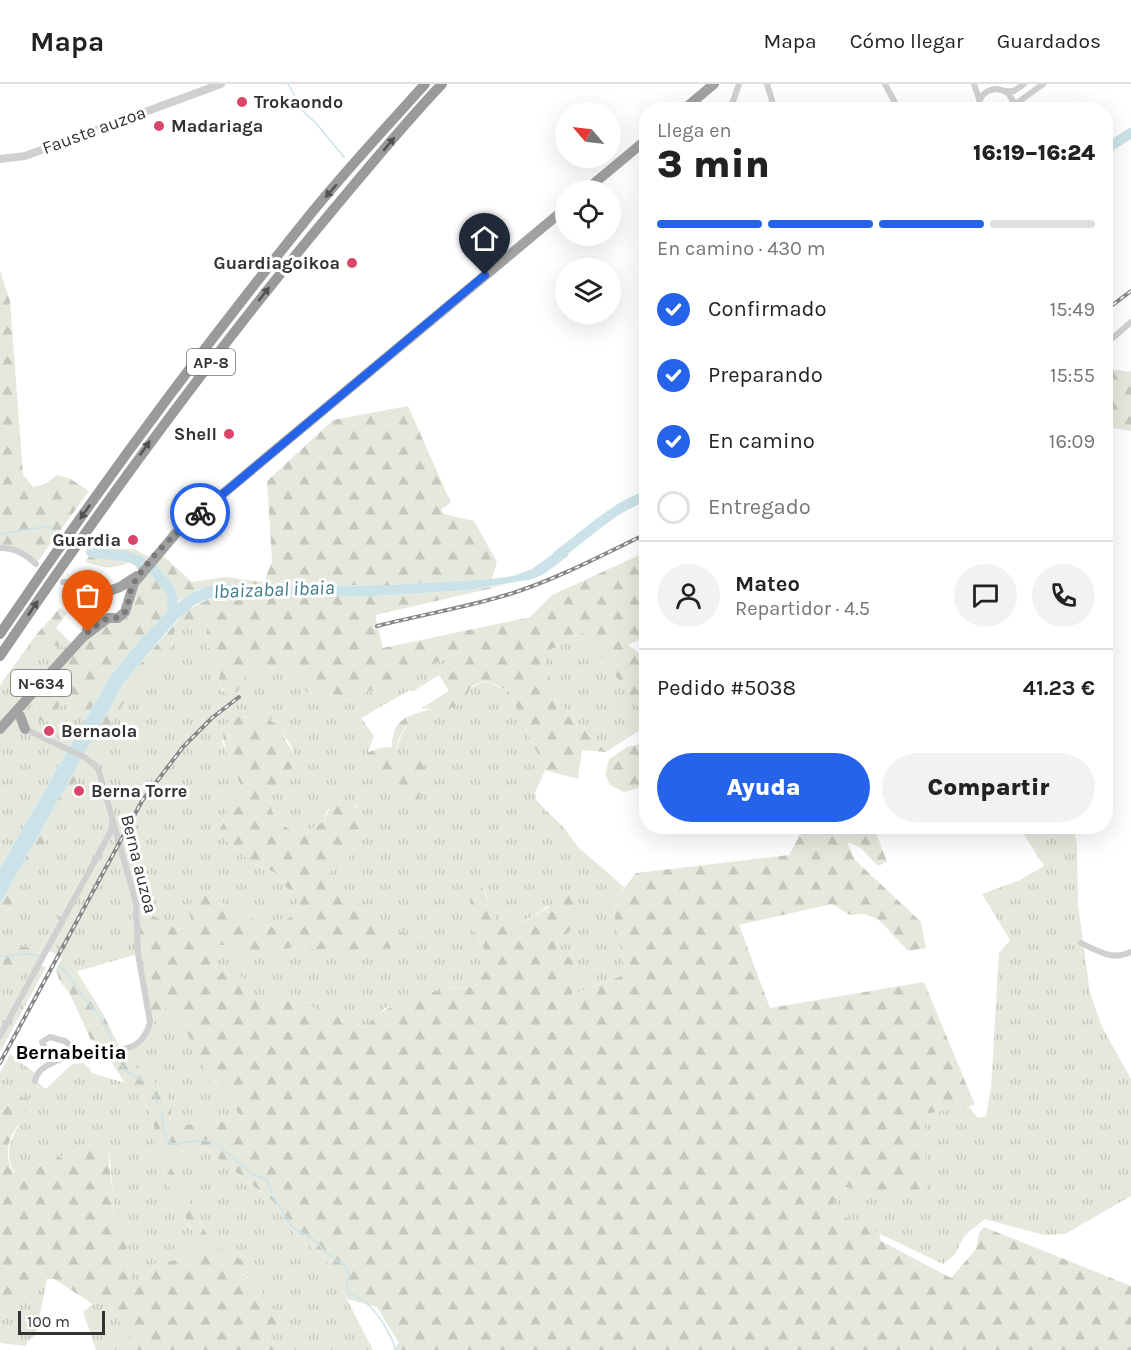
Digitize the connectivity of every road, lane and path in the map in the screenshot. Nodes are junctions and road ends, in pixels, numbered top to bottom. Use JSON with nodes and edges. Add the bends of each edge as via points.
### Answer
{"nodes":[{"id":1,"x":221,"y":84,"type":"edge"},
{"id":2,"x":425,"y":84,"type":"edge"},
{"id":3,"x":442,"y":84,"type":"edge"},
{"id":4,"x":714,"y":84,"type":"edge"},
{"id":5,"x":739,"y":84,"type":"edge"},
{"id":6,"x":767,"y":84,"type":"edge"},
{"id":7,"x":885,"y":84,"type":"edge"},
{"id":8,"x":975,"y":84,"type":"edge"},
{"id":9,"x":1024,"y":84,"type":"edge"},
{"id":10,"x":1043,"y":84,"type":"edge"},
{"id":11,"x":989,"y":90,"type":"junction"},
{"id":12,"x":1004,"y":90,"type":"junction"},
{"id":13,"x":979,"y":99,"type":"junction"},
{"id":14,"x":693,"y":102,"type":"edge"},
{"id":15,"x":733,"y":102,"type":"edge"},
{"id":16,"x":773,"y":102,"type":"edge"},
{"id":17,"x":895,"y":102,"type":"edge"},
{"id":18,"x":978,"y":102,"type":"edge"},
{"id":19,"x":1012,"y":102,"type":"edge"},
{"id":20,"x":1020,"y":102,"type":"edge"},
{"id":21,"x":639,"y":146,"type":"edge"},
{"id":22,"x":0,"y":159,"type":"edge"},
{"id":23,"x":598,"y":180,"type":"edge"},
{"id":24,"x":555,"y":217,"type":"edge"},
{"id":25,"x":1131,"y":322,"type":"edge"},
{"id":26,"x":1113,"y":337,"type":"edge"},
{"id":27,"x":0,"y":548,"type":"edge"},
{"id":28,"x":36,"y":564,"type":"dead end"},
{"id":29,"x":140,"y":574,"type":"junction"},
{"id":30,"x":63,"y":582,"type":"dead end"},
{"id":31,"x":80,"y":584,"type":"junction"},
{"id":32,"x":112,"y":589,"type":"junction"},
{"id":33,"x":127,"y":602,"type":"junction"},
{"id":34,"x":98,"y":603,"type":"junction"},
{"id":35,"x":108,"y":618,"type":"junction"},
{"id":36,"x":0,"y":634,"type":"edge"},
{"id":37,"x":82,"y":637,"type":"junction"},
{"id":38,"x":0,"y":656,"type":"edge"},
{"id":39,"x":33,"y":692,"type":"junction"},
{"id":40,"x":20,"y":716,"type":"junction"},
{"id":41,"x":12,"y":725,"type":"junction"},
{"id":42,"x":25,"y":729,"type":"junction"},
{"id":43,"x":0,"y":731,"type":"edge"},
{"id":44,"x":112,"y":820,"type":"junction"},
{"id":45,"x":1081,"y":943,"type":"dead end"},
{"id":46,"x":1131,"y":952,"type":"edge"},
{"id":47,"x":0,"y":1035,"type":"edge"},
{"id":48,"x":46,"y":1050,"type":"dead end"},
{"id":49,"x":78,"y":1053,"type":"junction"},
{"id":50,"x":35,"y":1081,"type":"dead end"}],
"edges":[{"from":1,"to":22,"type":"street","name":"Fauste auzoa","via":[[25,156]]},
{"from":2,"to":36,"type":"highway","number":"AP-8","one_way":true,"via":[[306,219],[144,429]]},
{"from":38,"to":3,"type":"highway","number":"AP-8","one_way":true,"via":[[161,426],[280,274]]},
{"from":4,"to":14,"type":"highway"},
{"from":5,"to":15,"type":"street"},
{"from":6,"to":16,"type":"street"},
{"from":7,"to":17,"type":"street"},
{"from":8,"to":11,"type":"street"},
{"from":8,"to":13,"type":"street"},
{"from":9,"to":12,"type":"street","via":[[1014,91]]},
{"from":10,"to":20,"type":"street"},
{"from":11,"to":12,"type":"street"},
{"from":11,"to":13,"type":"street"},
{"from":12,"to":19,"type":"street"},
{"from":13,"to":18,"type":"street"},
{"from":21,"to":23,"type":"highway"},
{"from":24,"to":29,"type":"highway","number":"N-634","via":[[177,532]]},
{"from":25,"to":26,"type":"street"},
{"from":27,"to":28,"type":"street","via":[[22,552]]},
{"from":29,"to":32,"type":"highway","number":"N-634"},
{"from":29,"to":33,"type":"highway","number":"N-634"},
{"from":30,"to":31,"type":"street"},
{"from":31,"to":32,"type":"street"},
{"from":31,"to":34,"type":"street","via":[[89,588]]},
{"from":32,"to":33,"type":"highway","via":[[123,594]]},
{"from":32,"to":34,"type":"highway","number":"N-634","via":[[105,591]]},
{"from":33,"to":35,"type":"highway","number":"N-634","via":[[122,615]]},
{"from":34,"to":35,"type":"highway"},
{"from":34,"to":37,"type":"highway","number":"N-634"},
{"from":35,"to":37,"type":"highway","number":"N-634"},
{"from":37,"to":39,"type":"highway","number":"N-634"},
{"from":39,"to":40,"type":"highway"},
{"from":39,"to":43,"type":"highway","number":"N-634"},
{"from":40,"to":41,"type":"highway"},
{"from":40,"to":42,"type":"highway"},
{"from":41,"to":42,"type":"highway"},
{"from":41,"to":43,"type":"highway"},
{"from":42,"to":44,"type":"street","name":"Berna auzoa","via":[[86,758],[98,768]]},
{"from":44,"to":47,"type":"street","via":[[112,829]]},
{"from":44,"to":49,"type":"street","name":"Berna auzoa","via":[[136,903],[138,954],[150,1022],[134,1046]]},
{"from":45,"to":46,"type":"street","via":[[1106,956]]},
{"from":48,"to":49,"type":"street","via":[[42,1042],[50,1037],[65,1041]]},
{"from":49,"to":50,"type":"street","via":[[44,1068]]}]}
